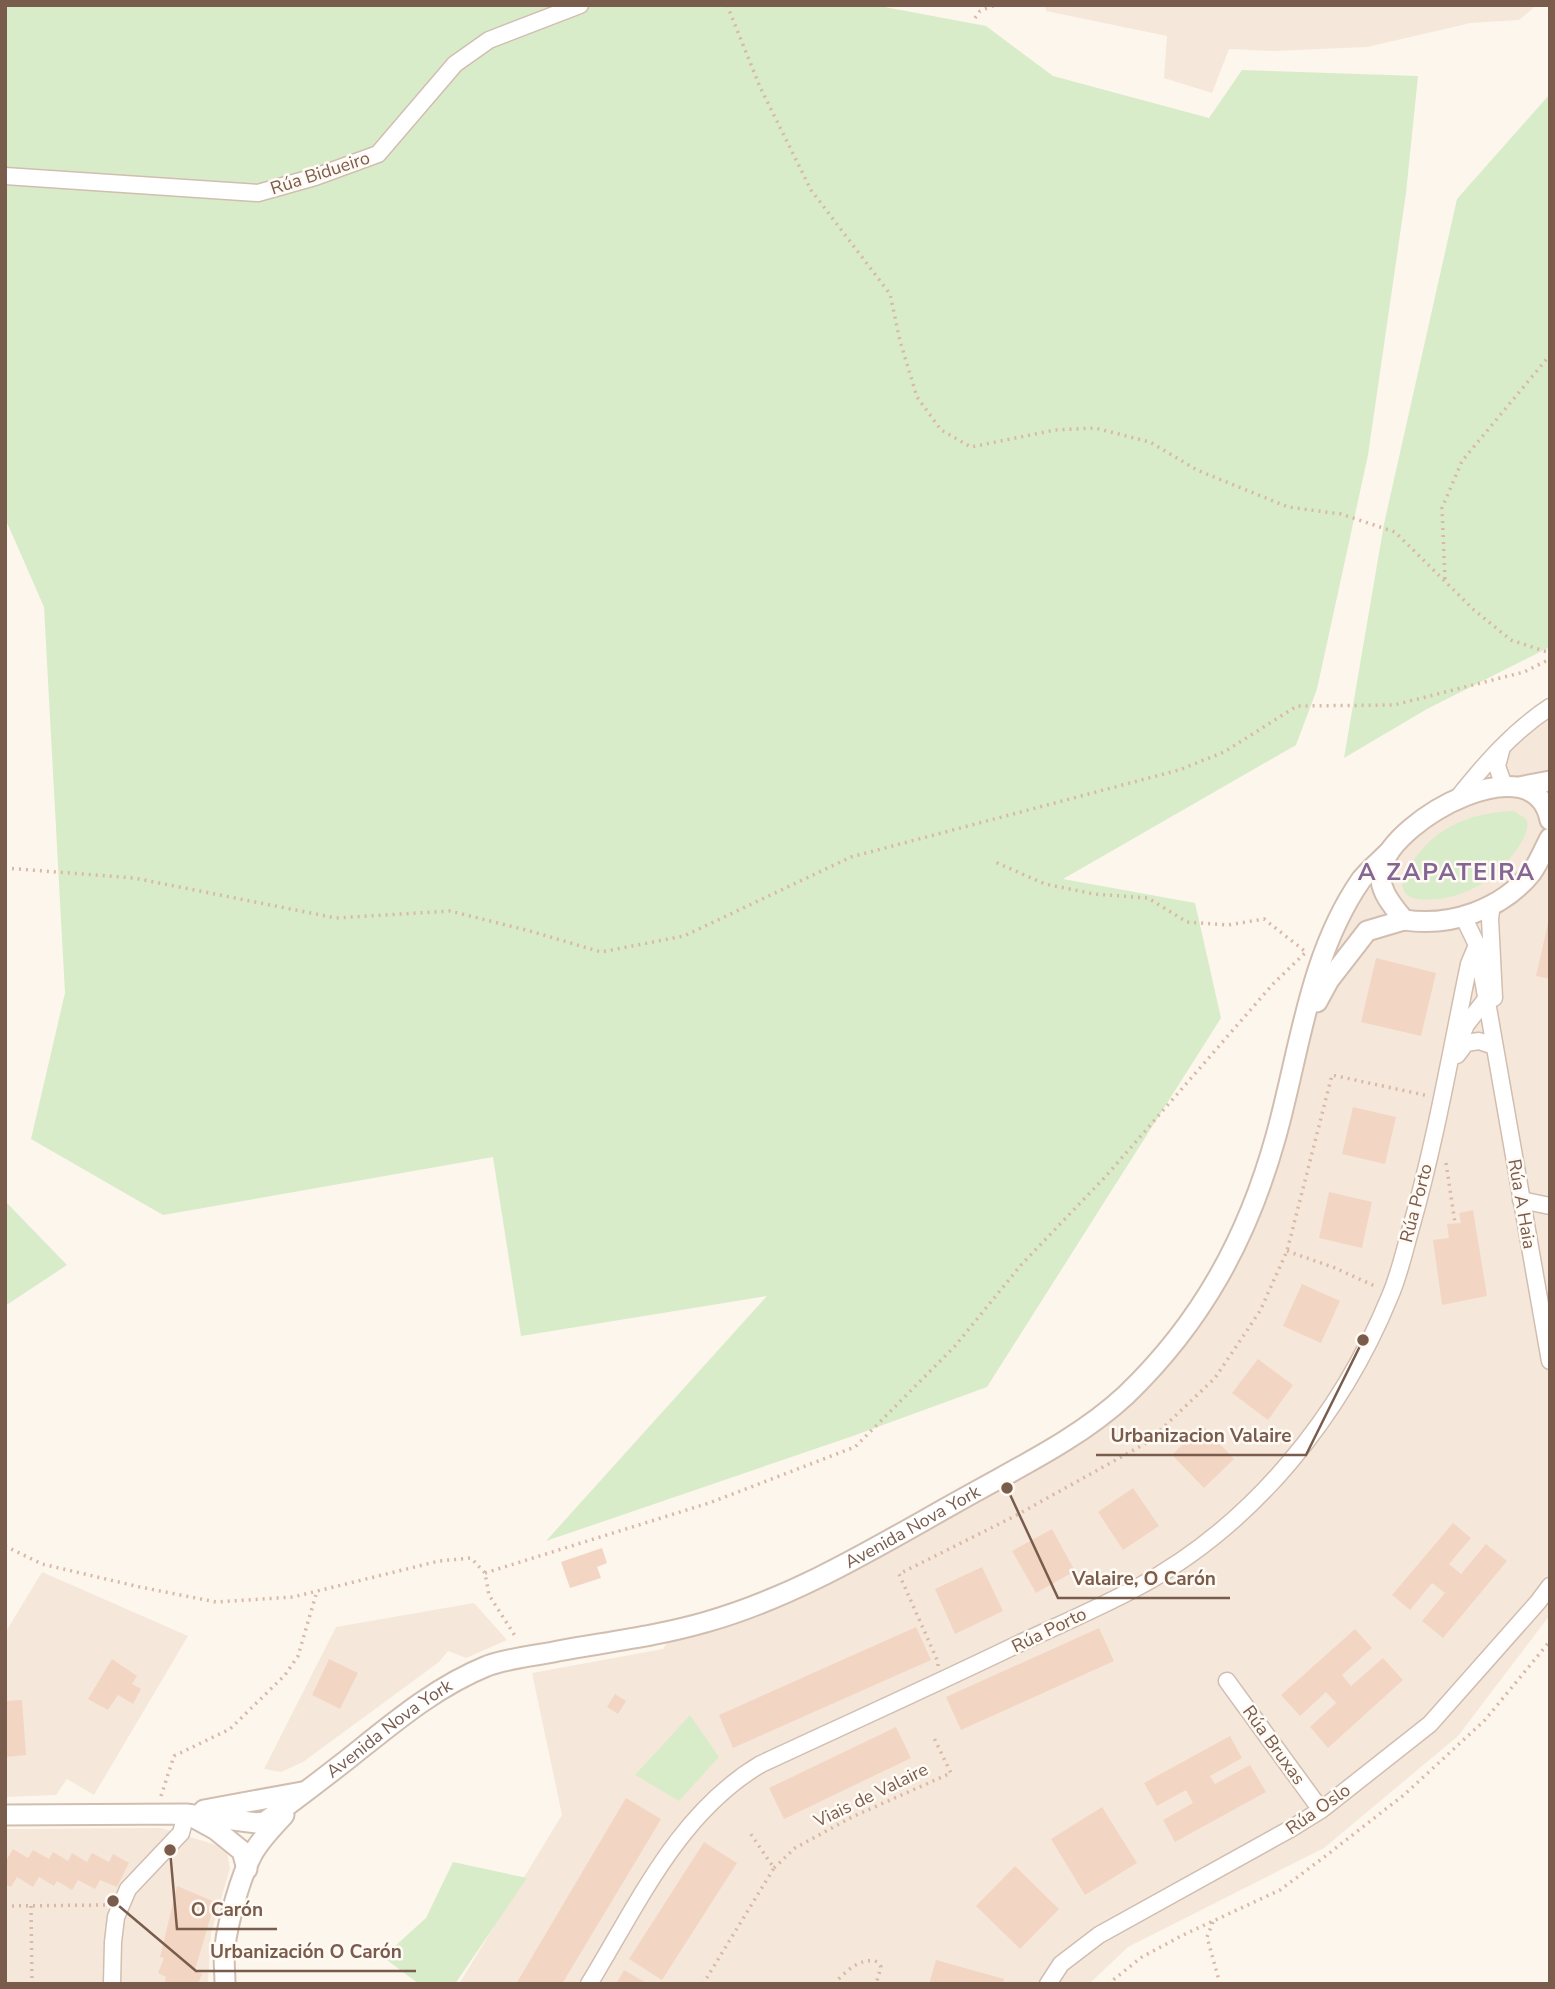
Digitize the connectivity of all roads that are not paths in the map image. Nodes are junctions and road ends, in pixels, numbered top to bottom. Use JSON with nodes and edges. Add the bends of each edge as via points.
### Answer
{"nodes":[{"id":1,"x":580,"y":5,"type":"edge"},
{"id":2,"x":5,"y":176,"type":"edge"},
{"id":3,"x":1550,"y":707,"type":"edge"},
{"id":4,"x":1503,"y":745,"type":"junction"},
{"id":5,"x":1550,"y":781,"type":"edge"},
{"id":6,"x":1511,"y":787,"type":"junction"},
{"id":7,"x":1456,"y":800,"type":"junction"},
{"id":8,"x":1550,"y":820,"type":"edge"},
{"id":9,"x":1550,"y":838,"type":"edge"},
{"id":10,"x":1389,"y":852,"type":"junction"},
{"id":11,"x":1492,"y":904,"type":"junction"},
{"id":12,"x":1464,"y":918,"type":"junction"},
{"id":13,"x":1404,"y":920,"type":"junction"},
{"id":14,"x":1477,"y":945,"type":"junction"},
{"id":15,"x":1494,"y":984,"type":"junction"},
{"id":16,"x":1486,"y":1001,"type":"junction"},
{"id":17,"x":1304,"y":1027,"type":"junction"},
{"id":18,"x":1494,"y":1046,"type":"junction"},
{"id":19,"x":1447,"y":1069,"type":"junction"},
{"id":20,"x":1521,"y":1200,"type":"junction"},
{"id":21,"x":1550,"y":1206,"type":"edge"},
{"id":22,"x":1550,"y":1361,"type":"edge"},
{"id":23,"x":1550,"y":1586,"type":"edge"},
{"id":24,"x":1227,"y":1681,"type":"dead end"},
{"id":25,"x":310,"y":1790,"type":"junction"},
{"id":26,"x":238,"y":1804,"type":"junction"},
{"id":27,"x":1321,"y":1810,"type":"junction"},
{"id":28,"x":186,"y":1814,"type":"junction"},
{"id":29,"x":5,"y":1815,"type":"edge"},
{"id":30,"x":267,"y":1826,"type":"junction"},
{"id":31,"x":247,"y":1869,"type":"junction"},
{"id":32,"x":112,"y":1984,"type":"edge"},
{"id":33,"x":225,"y":1984,"type":"edge"},
{"id":34,"x":589,"y":1984,"type":"edge"},
{"id":35,"x":1048,"y":1984,"type":"edge"}],
"edges":[{"from":1,"to":2,"type":"street","name":"Rúa Bidueiro","via":[[489,40],[455,64],[378,154],[315,177],[258,193]]},
{"from":3,"to":4,"type":"street"},
{"from":4,"to":6,"type":"street","via":[[1497,766]]},
{"from":4,"to":7,"type":"street"},
{"from":5,"to":6,"type":"street"},
{"from":6,"to":7,"type":"street","name":"Avenida Nova York","via":[[1483,790]]},
{"from":6,"to":8,"type":"street","via":[[1531,791]]},
{"from":7,"to":10,"type":"street","name":"Avenida Nova York","via":[[1412,826]]},
{"from":9,"to":11,"type":"street","name":"Avenida Nova York","via":[[1532,871]]},
{"from":10,"to":13,"type":"street","via":[[1381,869],[1383,889]]},
{"from":10,"to":17,"type":"street","name":"Avenida Nova York","via":[[1363,877],[1334,928],[1318,966]]},
{"from":11,"to":12,"type":"street","name":"Avenida Nova York"},
{"from":11,"to":15,"type":"street","name":"Rúa A Haia"},
{"from":12,"to":13,"type":"street","name":"Avenida Nova York","via":[[1423,923]]},
{"from":12,"to":14,"type":"street","name":"Rúa A Haia"},
{"from":13,"to":17,"type":"street","name":"Avenida Nova York","via":[[1367,931],[1329,980]]},
{"from":14,"to":16,"type":"street","name":"Rúa A Haia"},
{"from":14,"to":19,"type":"street","name":"Rúa Porto"},
{"from":15,"to":16,"type":"street","name":"Rúa A Haia"},
{"from":15,"to":18,"type":"street","name":"Rúa A Haia"},
{"from":16,"to":18,"type":"street","name":"Rúa A Haia"},
{"from":16,"to":19,"type":"street","name":"Rúa Porto","via":[[1466,1025]]},
{"from":17,"to":25,"type":"street","name":"Avenida Nova York","via":[[1275,1139],[1248,1220],[1225,1269],[1159,1361],[1083,1429],[857,1558],[760,1605],[676,1630],[491,1665],[460,1679],[423,1701]]},
{"from":18,"to":19,"type":"street","name":"Rúa Porto","via":[[1466,1043]]},
{"from":18,"to":20,"type":"street","name":"Rúa A Haia"},
{"from":19,"to":34,"type":"street","name":"Rúa Porto","via":[[1422,1187],[1391,1293],[1358,1363],[1292,1460],[1233,1521],[1139,1586],[741,1775],[679,1836]]},
{"from":20,"to":21,"type":"street"},
{"from":20,"to":22,"type":"street","name":"Rúa A Haia"},
{"from":23,"to":27,"type":"street","name":"Rúa Oslo","via":[[1430,1724]]},
{"from":24,"to":27,"type":"street","name":"Rúa Bruxas"},
{"from":25,"to":26,"type":"street","name":"Avenida Nova York"},
{"from":25,"to":30,"type":"street"},
{"from":26,"to":28,"type":"street","name":"Avenida Nova York"},
{"from":26,"to":30,"type":"street","via":[[259,1813]]},
{"from":27,"to":35,"type":"street","name":"Rúa Oslo","via":[[1100,1935],[1060,1964]]},
{"from":28,"to":29,"type":"street","name":"Avenida Nova York"},
{"from":28,"to":30,"type":"street","name":"Avenida Nova York"},
{"from":28,"to":31,"type":"street","via":[[242,1851]]},
{"from":28,"to":32,"type":"street","via":[[181,1833],[128,1889],[113,1942]]},
{"from":30,"to":31,"type":"street"},
{"from":31,"to":33,"type":"street","via":[[225,1947]]}]}
